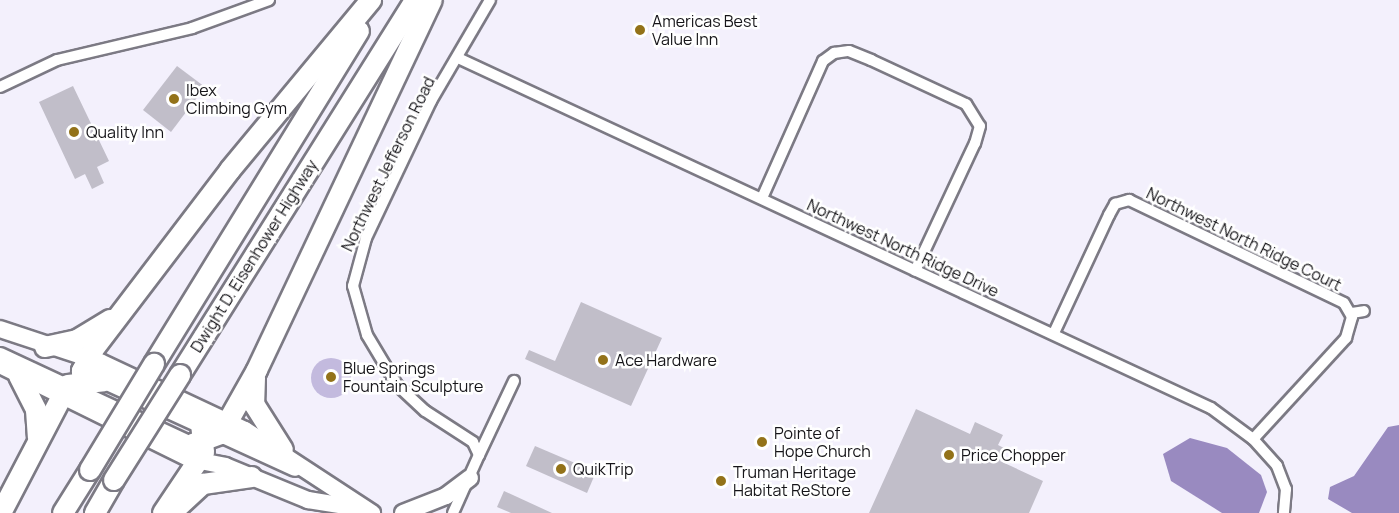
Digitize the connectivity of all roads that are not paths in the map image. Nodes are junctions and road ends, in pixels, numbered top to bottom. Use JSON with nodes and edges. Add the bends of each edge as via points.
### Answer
{"nodes":[{"id":1,"x":269,"y":0,"type":"edge"},
{"id":2,"x":371,"y":0,"type":"edge"},
{"id":3,"x":378,"y":0,"type":"edge"},
{"id":4,"x":415,"y":0,"type":"edge"},
{"id":5,"x":432,"y":0,"type":"edge"},
{"id":6,"x":490,"y":0,"type":"edge"},
{"id":7,"x":458,"y":58,"type":"junction"},
{"id":8,"x":0,"y":87,"type":"edge"},
{"id":9,"x":762,"y":198,"type":"junction"},
{"id":10,"x":915,"y":271,"type":"junction"},
{"id":11,"x":1364,"y":311,"type":"dead end"},
{"id":12,"x":122,"y":312,"type":"junction"},
{"id":13,"x":1352,"y":313,"type":"junction"},
{"id":14,"x":0,"y":329,"type":"edge"},
{"id":15,"x":1054,"y":333,"type":"junction"},
{"id":16,"x":45,"y":347,"type":"junction"},
{"id":17,"x":0,"y":356,"type":"edge"},
{"id":18,"x":0,"y":364,"type":"edge"},
{"id":19,"x":257,"y":370,"type":"junction"},
{"id":20,"x":19,"y":376,"type":"junction"},
{"id":21,"x":77,"y":381,"type":"junction"},
{"id":22,"x":104,"y":381,"type":"joint"},
{"id":23,"x":514,"y":381,"type":"dead end"},
{"id":24,"x":38,"y":436,"type":"junction"},
{"id":25,"x":1253,"y":439,"type":"junction"},
{"id":26,"x":207,"y":440,"type":"junction"},
{"id":27,"x":283,"y":450,"type":"junction"},
{"id":28,"x":479,"y":455,"type":"junction"},
{"id":29,"x":252,"y":477,"type":"junction"},
{"id":30,"x":318,"y":478,"type":"junction"},
{"id":31,"x":470,"y":478,"type":"junction"},
{"id":32,"x":165,"y":511,"type":"edge"},
{"id":33,"x":369,"y":511,"type":"edge"},
{"id":34,"x":1,"y":513,"type":"edge"},
{"id":35,"x":63,"y":513,"type":"edge"},
{"id":36,"x":95,"y":513,"type":"edge"},
{"id":37,"x":402,"y":513,"type":"edge"},
{"id":38,"x":453,"y":513,"type":"edge"},
{"id":39,"x":1284,"y":513,"type":"edge"}],
"edges":[{"from":1,"to":8,"type":"street","via":[[192,28],[57,60]]},
{"from":2,"to":12,"type":"highway"},
{"from":3,"to":35,"type":"highway","name":"Dwight D. Eisenhower Highway","bridge":true},
{"from":4,"to":36,"type":"highway","name":"Dwight D. Eisenhower Highway","bridge":true},
{"from":5,"to":19,"type":"highway"},
{"from":6,"to":7,"type":"street","name":"Northwest Jefferson Road"},
{"from":7,"to":9,"type":"street","name":"Northwest North Ridge Drive"},
{"from":7,"to":28,"type":"street","name":"Northwest Jefferson Road","via":[[431,101],[366,238],[353,286],[367,335],[397,385],[425,411],[473,442]]},
{"from":9,"to":10,"type":"street","name":"Northwest North Ridge Drive"},
{"from":9,"to":10,"type":"street","via":[[823,61],[834,53],[849,51],[966,104],[980,126]]},
{"from":10,"to":15,"type":"street","name":"Northwest North Ridge Drive"},
{"from":11,"to":13,"type":"street","name":"Northwest North Ridge Court"},
{"from":12,"to":16,"type":"highway","via":[[77,340]]},
{"from":12,"to":21,"type":"highway"},
{"from":13,"to":15,"type":"street","name":"Northwest North Ridge Court","via":[[1333,298],[1118,197]]},
{"from":13,"to":25,"type":"street","name":"Northwest North Ridge Court","via":[[1346,338]]},
{"from":14,"to":16,"type":"main road"},
{"from":15,"to":25,"type":"street","name":"Northwest North Ridge Drive","via":[[1211,408]]},
{"from":16,"to":21,"type":"main road"},
{"from":17,"to":21,"type":"main road"},
{"from":18,"to":20,"type":"main road"},
{"from":19,"to":26,"type":"highway"},
{"from":19,"to":27,"type":"highway","via":[[254,404]]},
{"from":20,"to":21,"type":"main road"},
{"from":20,"to":24,"type":"highway","via":[[36,410]]},
{"from":21,"to":22,"type":"highway"},
{"from":21,"to":24,"type":"highway"},
{"from":21,"to":26,"type":"main road"},
{"from":21,"to":26,"type":"main road"},
{"from":21,"to":26,"type":"main road"},
{"from":22,"to":26,"type":"main road"},
{"from":23,"to":28,"type":"street"},
{"from":24,"to":34,"type":"highway"},
{"from":25,"to":39,"type":"street","name":"Northwest North Ridge Drive","via":[[1283,477]]},
{"from":26,"to":27,"type":"main road"},
{"from":26,"to":29,"type":"main road","via":[[225,466]]},
{"from":26,"to":30,"type":"main road"},
{"from":26,"to":32,"type":"highway"},
{"from":27,"to":30,"type":"main road"},
{"from":28,"to":31,"type":"street"},
{"from":29,"to":32,"type":"highway","via":[[203,484],[176,508]]},
{"from":29,"to":33,"type":"main road","via":[[308,500]]},
{"from":30,"to":33,"type":"main road"},
{"from":31,"to":37,"type":"main road","via":[[446,496]]},
{"from":31,"to":38,"type":"street"}]}
